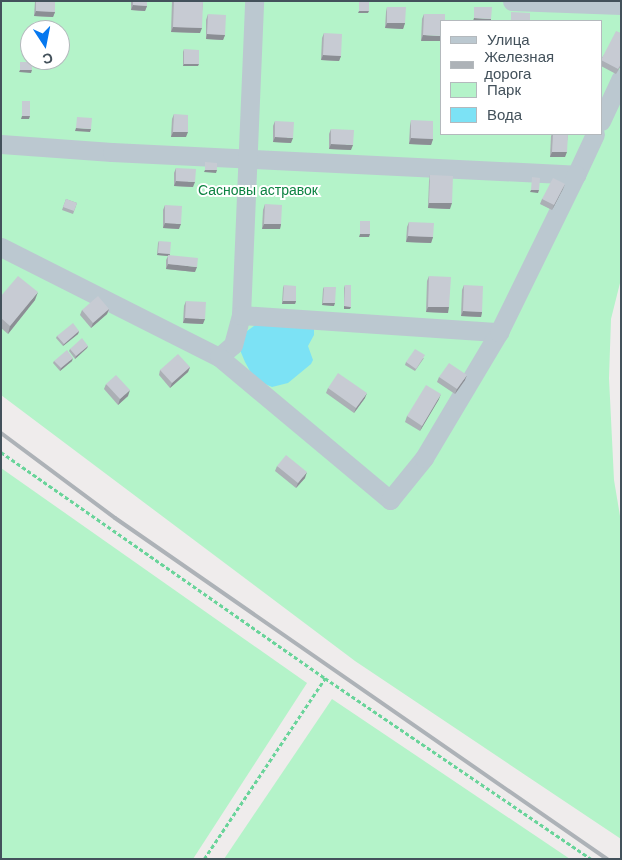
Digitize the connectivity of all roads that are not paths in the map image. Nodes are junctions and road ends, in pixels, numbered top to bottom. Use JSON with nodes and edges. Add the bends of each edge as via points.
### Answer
{"nodes":[{"id":1,"x":254,"y":1,"type":"edge"},
{"id":2,"x":512,"y":1,"type":"edge"},
{"id":3,"x":621,"y":5,"type":"edge"},
{"id":4,"x":621,"y":78,"type":"edge"},
{"id":5,"x":602,"y":119,"type":"edge"},
{"id":6,"x":595,"y":135,"type":"edge"},
{"id":7,"x":1,"y":144,"type":"edge"},
{"id":8,"x":249,"y":158,"type":"junction"},
{"id":9,"x":576,"y":175,"type":"junction"},
{"id":10,"x":1,"y":247,"type":"edge"},
{"id":11,"x":241,"y":315,"type":"junction"},
{"id":12,"x":499,"y":332,"type":"junction"},
{"id":13,"x":219,"y":357,"type":"junction"}],
"edges":[{"from":1,"to":8,"type":"lane"},
{"from":2,"to":3,"type":"lane"},
{"from":4,"to":5,"type":"lane"},
{"from":6,"to":9,"type":"lane"},
{"from":7,"to":8,"type":"lane"},
{"from":8,"to":9,"type":"lane"},
{"from":8,"to":11,"type":"lane"},
{"from":9,"to":12,"type":"lane"},
{"from":10,"to":13,"type":"lane"},
{"from":11,"to":12,"type":"lane"},
{"from":11,"to":13,"type":"lane","via":[[233,345]]},
{"from":12,"to":13,"type":"lane","via":[[424,458],[390,500]]}]}
